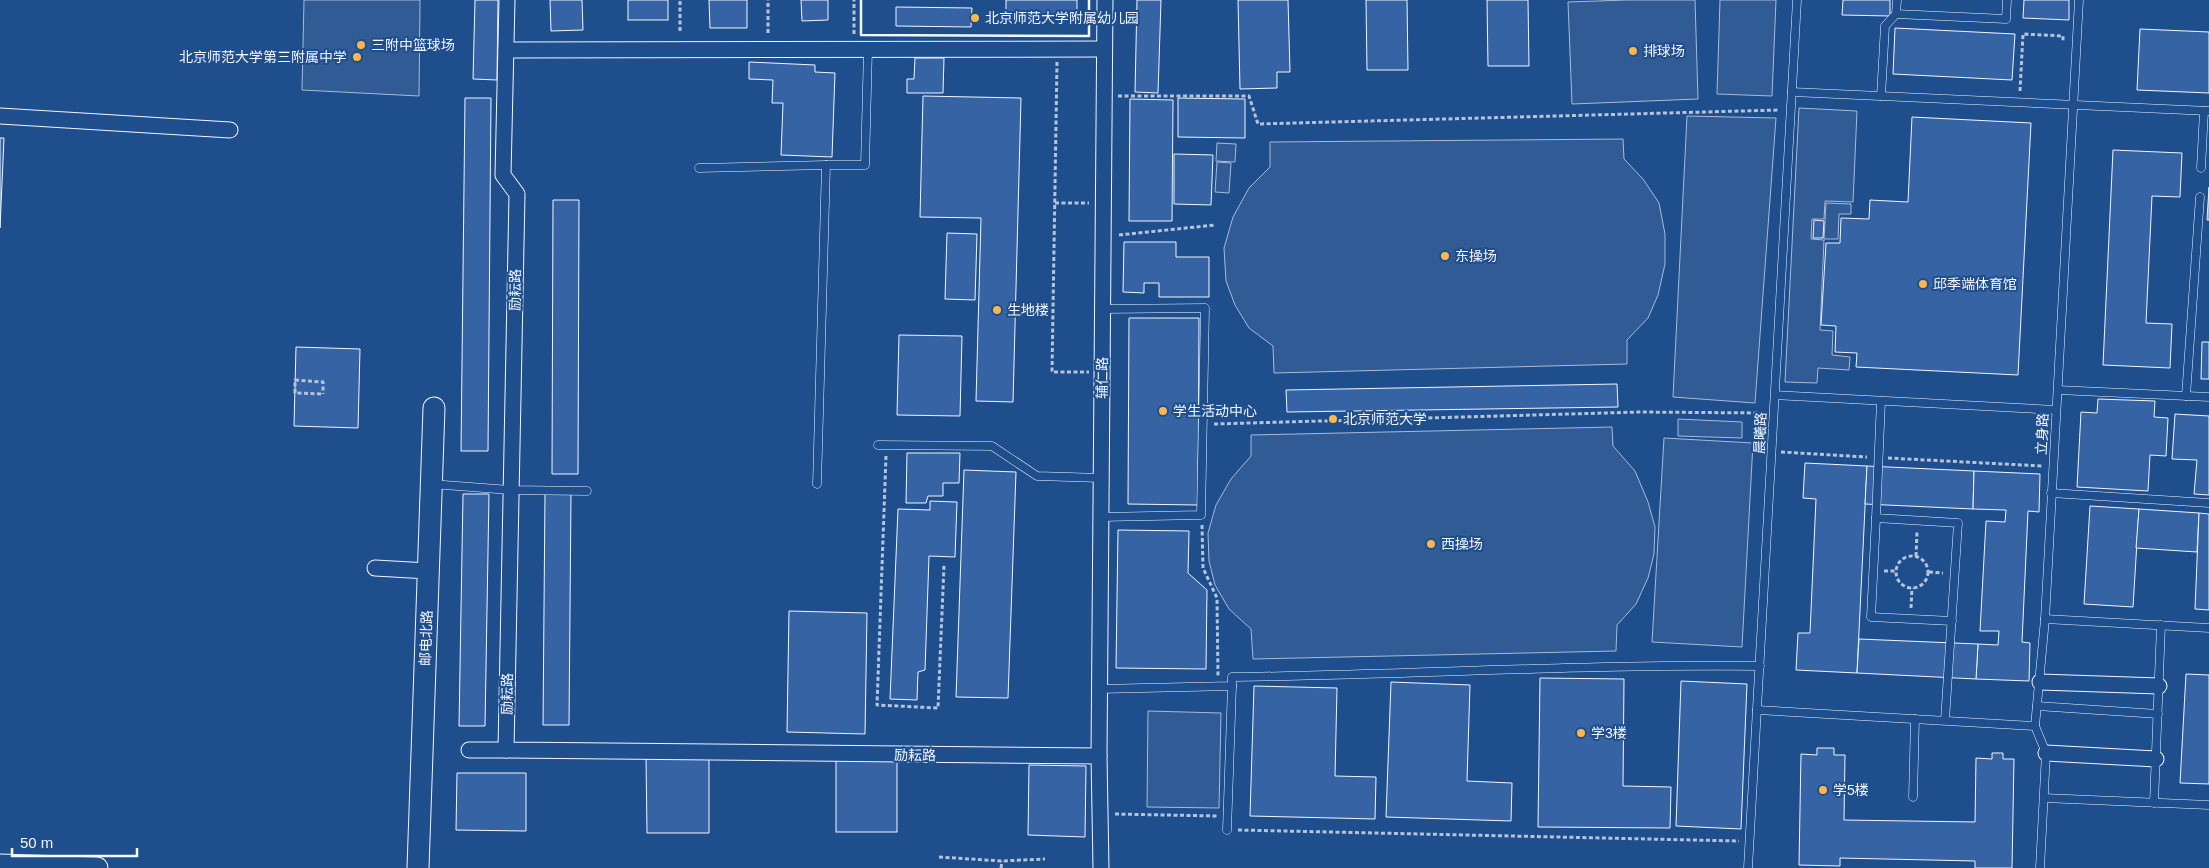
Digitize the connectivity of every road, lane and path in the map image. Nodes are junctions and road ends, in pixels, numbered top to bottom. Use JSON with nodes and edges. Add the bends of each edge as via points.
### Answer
{"nodes":[{"id":1,"x":508,"y":0,"type":"edge"},
{"id":2,"x":680,"y":0,"type":"edge"},
{"id":3,"x":768,"y":0,"type":"edge"},
{"id":4,"x":854,"y":0,"type":"edge"},
{"id":5,"x":1105,"y":0,"type":"edge"},
{"id":6,"x":1797,"y":0,"type":"edge"},
{"id":7,"x":1897,"y":0,"type":"edge"},
{"id":8,"x":2007,"y":0,"type":"edge"},
{"id":9,"x":2079,"y":0,"type":"edge"},
{"id":10,"x":1896,"y":14,"type":"junction"},
{"id":11,"x":680,"y":31,"type":"dead end"},
{"id":12,"x":768,"y":33,"type":"dead end"},
{"id":13,"x":2063,"y":46,"type":"dead end"},
{"id":14,"x":1057,"y":48,"type":"junction"},
{"id":15,"x":1104,"y":49,"type":"junction"},
{"id":16,"x":506,"y":50,"type":"junction"},
{"id":17,"x":860,"y":50,"type":"junction"},
{"id":18,"x":1792,"y":92,"type":"junction"},
{"id":19,"x":1104,"y":96,"type":"junction"},
{"id":20,"x":1881,"y":96,"type":"junction"},
{"id":21,"x":2019,"y":102,"type":"junction"},
{"id":22,"x":2073,"y":104,"type":"junction"},
{"id":23,"x":1790,"y":110,"type":"junction"},
{"id":24,"x":2207,"y":111,"type":"edge"},
{"id":25,"x":0,"y":116,"type":"edge"},
{"id":26,"x":230,"y":130,"type":"dead end"},
{"id":27,"x":826,"y":165,"type":"junction"},
{"id":28,"x":698,"y":168,"type":"dead end"},
{"id":29,"x":2201,"y":168,"type":"dead end"},
{"id":30,"x":2200,"y":197,"type":"dead end"},
{"id":31,"x":1055,"y":203,"type":"junction"},
{"id":32,"x":1103,"y":204,"type":"junction"},
{"id":33,"x":1215,"y":225,"type":"dead end"},
{"id":34,"x":1103,"y":237,"type":"junction"},
{"id":35,"x":1103,"y":309,"type":"junction"},
{"id":36,"x":1102,"y":372,"type":"junction"},
{"id":37,"x":2058,"y":390,"type":"junction"},
{"id":38,"x":322,"y":394,"type":"joint"},
{"id":39,"x":1775,"y":395,"type":"junction"},
{"id":40,"x":2186,"y":396,"type":"junction"},
{"id":41,"x":2209,"y":398,"type":"edge"},
{"id":42,"x":1881,"y":401,"type":"junction"},
{"id":43,"x":434,"y":408,"type":"dead end"},
{"id":44,"x":2056,"y":410,"type":"junction"},
{"id":45,"x":1774,"y":413,"type":"junction"},
{"id":46,"x":1203,"y":424,"type":"junction"},
{"id":47,"x":882,"y":445,"type":"joint"},
{"id":48,"x":1772,"y":452,"type":"junction"},
{"id":49,"x":1878,"y":458,"type":"junction"},
{"id":50,"x":2053,"y":467,"type":"junction"},
{"id":51,"x":1101,"y":478,"type":"junction"},
{"id":52,"x":431,"y":484,"type":"junction"},
{"id":53,"x":817,"y":484,"type":"dead end"},
{"id":54,"x":511,"y":490,"type":"junction"},
{"id":55,"x":587,"y":490,"type":"dead end"},
{"id":56,"x":2051,"y":492,"type":"junction"},
{"id":57,"x":2209,"y":503,"type":"edge"},
{"id":58,"x":1201,"y":515,"type":"junction"},
{"id":59,"x":1101,"y":518,"type":"junction"},
{"id":60,"x":1876,"y":518,"type":"junction"},
{"id":61,"x":1917,"y":521,"type":"junction"},
{"id":62,"x":1916,"y":556,"type":"junction"},
{"id":63,"x":944,"y":565,"type":"dead end"},
{"id":64,"x":376,"y":568,"type":"dead end"},
{"id":65,"x":428,"y":571,"type":"junction"},
{"id":66,"x":1912,"y":588,"type":"junction"},
{"id":67,"x":1911,"y":619,"type":"junction"},
{"id":68,"x":2045,"y":619,"type":"junction"},
{"id":69,"x":1952,"y":621,"type":"junction"},
{"id":70,"x":2161,"y":625,"type":"junction"},
{"id":71,"x":2209,"y":628,"type":"edge"},
{"id":72,"x":1760,"y":666,"type":"junction"},
{"id":73,"x":2040,"y":682,"type":"junction"},
{"id":74,"x":1218,"y":686,"type":"junction"},
{"id":75,"x":1232,"y":686,"type":"junction"},
{"id":76,"x":2158,"y":686,"type":"junction"},
{"id":77,"x":1099,"y":690,"type":"junction"},
{"id":78,"x":2037,"y":706,"type":"junction"},
{"id":79,"x":1757,"y":710,"type":"junction"},
{"id":80,"x":2158,"y":714,"type":"junction"},
{"id":81,"x":1915,"y":718,"type":"junction"},
{"id":82,"x":1945,"y":720,"type":"junction"},
{"id":83,"x":2036,"y":726,"type":"junction"},
{"id":84,"x":469,"y":750,"type":"dead end"},
{"id":85,"x":506,"y":750,"type":"junction"},
{"id":86,"x":2046,"y":753,"type":"junction"},
{"id":87,"x":1099,"y":756,"type":"junction"},
{"id":88,"x":2156,"y":759,"type":"junction"},
{"id":89,"x":1913,"y":797,"type":"dead end"},
{"id":90,"x":2044,"y":798,"type":"junction"},
{"id":91,"x":2154,"y":803,"type":"junction"},
{"id":92,"x":2209,"y":805,"type":"edge"},
{"id":93,"x":1100,"y":814,"type":"junction"},
{"id":94,"x":1228,"y":816,"type":"junction"},
{"id":95,"x":1228,"y":830,"type":"joint"},
{"id":96,"x":1750,"y":841,"type":"junction"},
{"id":97,"x":939,"y":858,"type":"dead end"},
{"id":98,"x":1045,"y":859,"type":"dead end"},
{"id":99,"x":1002,"y":861,"type":"junction"},
{"id":100,"x":0,"y":865,"type":"edge"},
{"id":101,"x":97,"y":868,"type":"edge"},
{"id":102,"x":418,"y":868,"type":"edge"},
{"id":103,"x":1002,"y":868,"type":"edge"},
{"id":104,"x":1101,"y":868,"type":"edge"},
{"id":105,"x":1748,"y":868,"type":"edge"},
{"id":106,"x":2040,"y":868,"type":"edge"}],
"edges":[{"from":1,"to":16,"type":"street","name":"励耘路"},
{"from":2,"to":11,"type":"path"},
{"from":3,"to":12,"type":"path"},
{"from":4,"to":17,"type":"path"},
{"from":5,"to":15,"type":"street","name":"辅仁路"},
{"from":6,"to":18,"type":"lane","name":"晨曦路"},
{"from":7,"to":10,"type":"lane"},
{"from":8,"to":10,"type":"lane","via":[[2006,19]]},
{"from":9,"to":22,"type":"lane","name":"立身路"},
{"from":10,"to":20,"type":"lane","via":[[1885,26]]},
{"from":13,"to":21,"type":"path","via":[[2063,36],[2023,34]]},
{"from":14,"to":15,"type":"street"},
{"from":14,"to":17,"type":"street"},
{"from":14,"to":31,"type":"path"},
{"from":15,"to":19,"type":"street","name":"辅仁路"},
{"from":16,"to":17,"type":"street"},
{"from":16,"to":54,"type":"street","name":"励耘路","via":[[504,175],[517,194]]},
{"from":17,"to":27,"type":"lane","via":[[865,165]]},
{"from":18,"to":20,"type":"lane"},
{"from":18,"to":23,"type":"lane","name":"晨曦路"},
{"from":19,"to":23,"type":"path","via":[[1249,96],[1258,124]]},
{"from":19,"to":32,"type":"street","name":"辅仁路"},
{"from":20,"to":21,"type":"lane"},
{"from":21,"to":22,"type":"lane"},
{"from":22,"to":24,"type":"lane"},
{"from":22,"to":37,"type":"lane","name":"立身路"},
{"from":23,"to":39,"type":"lane","name":"晨曦路"},
{"from":24,"to":29,"type":"lane"},
{"from":25,"to":26,"type":"street"},
{"from":27,"to":28,"type":"lane"},
{"from":27,"to":53,"type":"lane"},
{"from":30,"to":40,"type":"lane"},
{"from":31,"to":32,"type":"path"},
{"from":31,"to":36,"type":"path","via":[[1052,372]]},
{"from":32,"to":34,"type":"street","name":"辅仁路"},
{"from":33,"to":34,"type":"path"},
{"from":34,"to":35,"type":"street","name":"辅仁路"},
{"from":35,"to":36,"type":"street","name":"辅仁路"},
{"from":35,"to":46,"type":"lane","via":[[1205,308]]},
{"from":36,"to":51,"type":"street","name":"辅仁路"},
{"from":37,"to":40,"type":"lane"},
{"from":37,"to":44,"type":"lane","name":"立身路"},
{"from":38,"to":38,"type":"path","via":[[323,382],[296,380],[295,393]]},
{"from":39,"to":42,"type":"lane"},
{"from":39,"to":45,"type":"lane","name":"晨曦路"},
{"from":40,"to":41,"type":"lane"},
{"from":42,"to":44,"type":"lane"},
{"from":42,"to":49,"type":"lane"},
{"from":43,"to":52,"type":"street","name":"邮电北路"},
{"from":44,"to":50,"type":"lane","name":"立身路"},
{"from":45,"to":46,"type":"path","via":[[1640,412]]},
{"from":45,"to":48,"type":"lane","name":"晨曦路"},
{"from":46,"to":58,"type":"lane"},
{"from":47,"to":51,"type":"lane","via":[[992,446],[1037,476]]},
{"from":47,"to":63,"type":"path","via":[[877,705],[938,708]]},
{"from":48,"to":49,"type":"path"},
{"from":48,"to":72,"type":"lane","name":"晨曦路"},
{"from":49,"to":50,"type":"path"},
{"from":49,"to":60,"type":"lane"},
{"from":50,"to":56,"type":"lane","name":"立身路"},
{"from":51,"to":59,"type":"street","name":"辅仁路"},
{"from":52,"to":54,"type":"lane"},
{"from":52,"to":65,"type":"street","name":"邮电北路"},
{"from":54,"to":55,"type":"lane"},
{"from":54,"to":85,"type":"street","name":"励耘路"},
{"from":56,"to":57,"type":"lane"},
{"from":56,"to":68,"type":"lane","name":"立身路"},
{"from":58,"to":59,"type":"lane"},
{"from":58,"to":74,"type":"path","via":[[1203,568],[1217,598]]},
{"from":59,"to":77,"type":"street","name":"辅仁路"},
{"from":60,"to":61,"type":"lane"},
{"from":60,"to":67,"type":"lane","via":[[1872,617]]},
{"from":61,"to":62,"type":"path"},
{"from":61,"to":69,"type":"lane","via":[[1958,523]]},
{"from":62,"to":66,"type":"path","via":[[1925,562],[1929,572],[1925,582]]},
{"from":62,"to":66,"type":"path","via":[[1900,561],[1896,571],[1902,585]]},
{"from":64,"to":65,"type":"street"},
{"from":65,"to":102,"type":"street","name":"邮电北路"},
{"from":66,"to":67,"type":"path"},
{"from":67,"to":69,"type":"lane"},
{"from":68,"to":70,"type":"lane"},
{"from":68,"to":73,"type":"lane","name":"立身路"},
{"from":69,"to":82,"type":"lane"},
{"from":70,"to":71,"type":"lane"},
{"from":70,"to":76,"type":"lane"},
{"from":72,"to":75,"type":"lane","via":[[1232,677]]},
{"from":72,"to":79,"type":"lane","name":"晨曦路"},
{"from":73,"to":76,"type":"street"},
{"from":73,"to":78,"type":"lane","name":"立身路"},
{"from":74,"to":75,"type":"lane"},
{"from":74,"to":77,"type":"lane"},
{"from":75,"to":94,"type":"lane"},
{"from":76,"to":80,"type":"lane"},
{"from":77,"to":87,"type":"street","name":"辅仁路"},
{"from":78,"to":80,"type":"lane"},
{"from":78,"to":83,"type":"lane","name":"立身路"},
{"from":79,"to":81,"type":"lane"},
{"from":79,"to":96,"type":"lane","name":"晨曦路"},
{"from":80,"to":88,"type":"lane"},
{"from":81,"to":82,"type":"lane"},
{"from":81,"to":89,"type":"lane"},
{"from":82,"to":83,"type":"lane"},
{"from":83,"to":86,"type":"lane","name":"立身路"},
{"from":84,"to":85,"type":"street"},
{"from":85,"to":87,"type":"street","name":"励耘路"},
{"from":86,"to":88,"type":"street"},
{"from":86,"to":90,"type":"lane","name":"立身路"},
{"from":87,"to":93,"type":"street","name":"辅仁路"},
{"from":88,"to":91,"type":"lane"},
{"from":90,"to":91,"type":"lane"},
{"from":90,"to":106,"type":"lane","name":"立身路"},
{"from":91,"to":92,"type":"lane"},
{"from":93,"to":94,"type":"path"},
{"from":93,"to":104,"type":"street","name":"辅仁路"},
{"from":94,"to":95,"type":"lane"},
{"from":95,"to":96,"type":"path"},
{"from":96,"to":105,"type":"lane","name":"晨曦路"},
{"from":97,"to":99,"type":"path"},
{"from":98,"to":99,"type":"path"},
{"from":99,"to":103,"type":"path"},
{"from":100,"to":101,"type":"street"}]}
